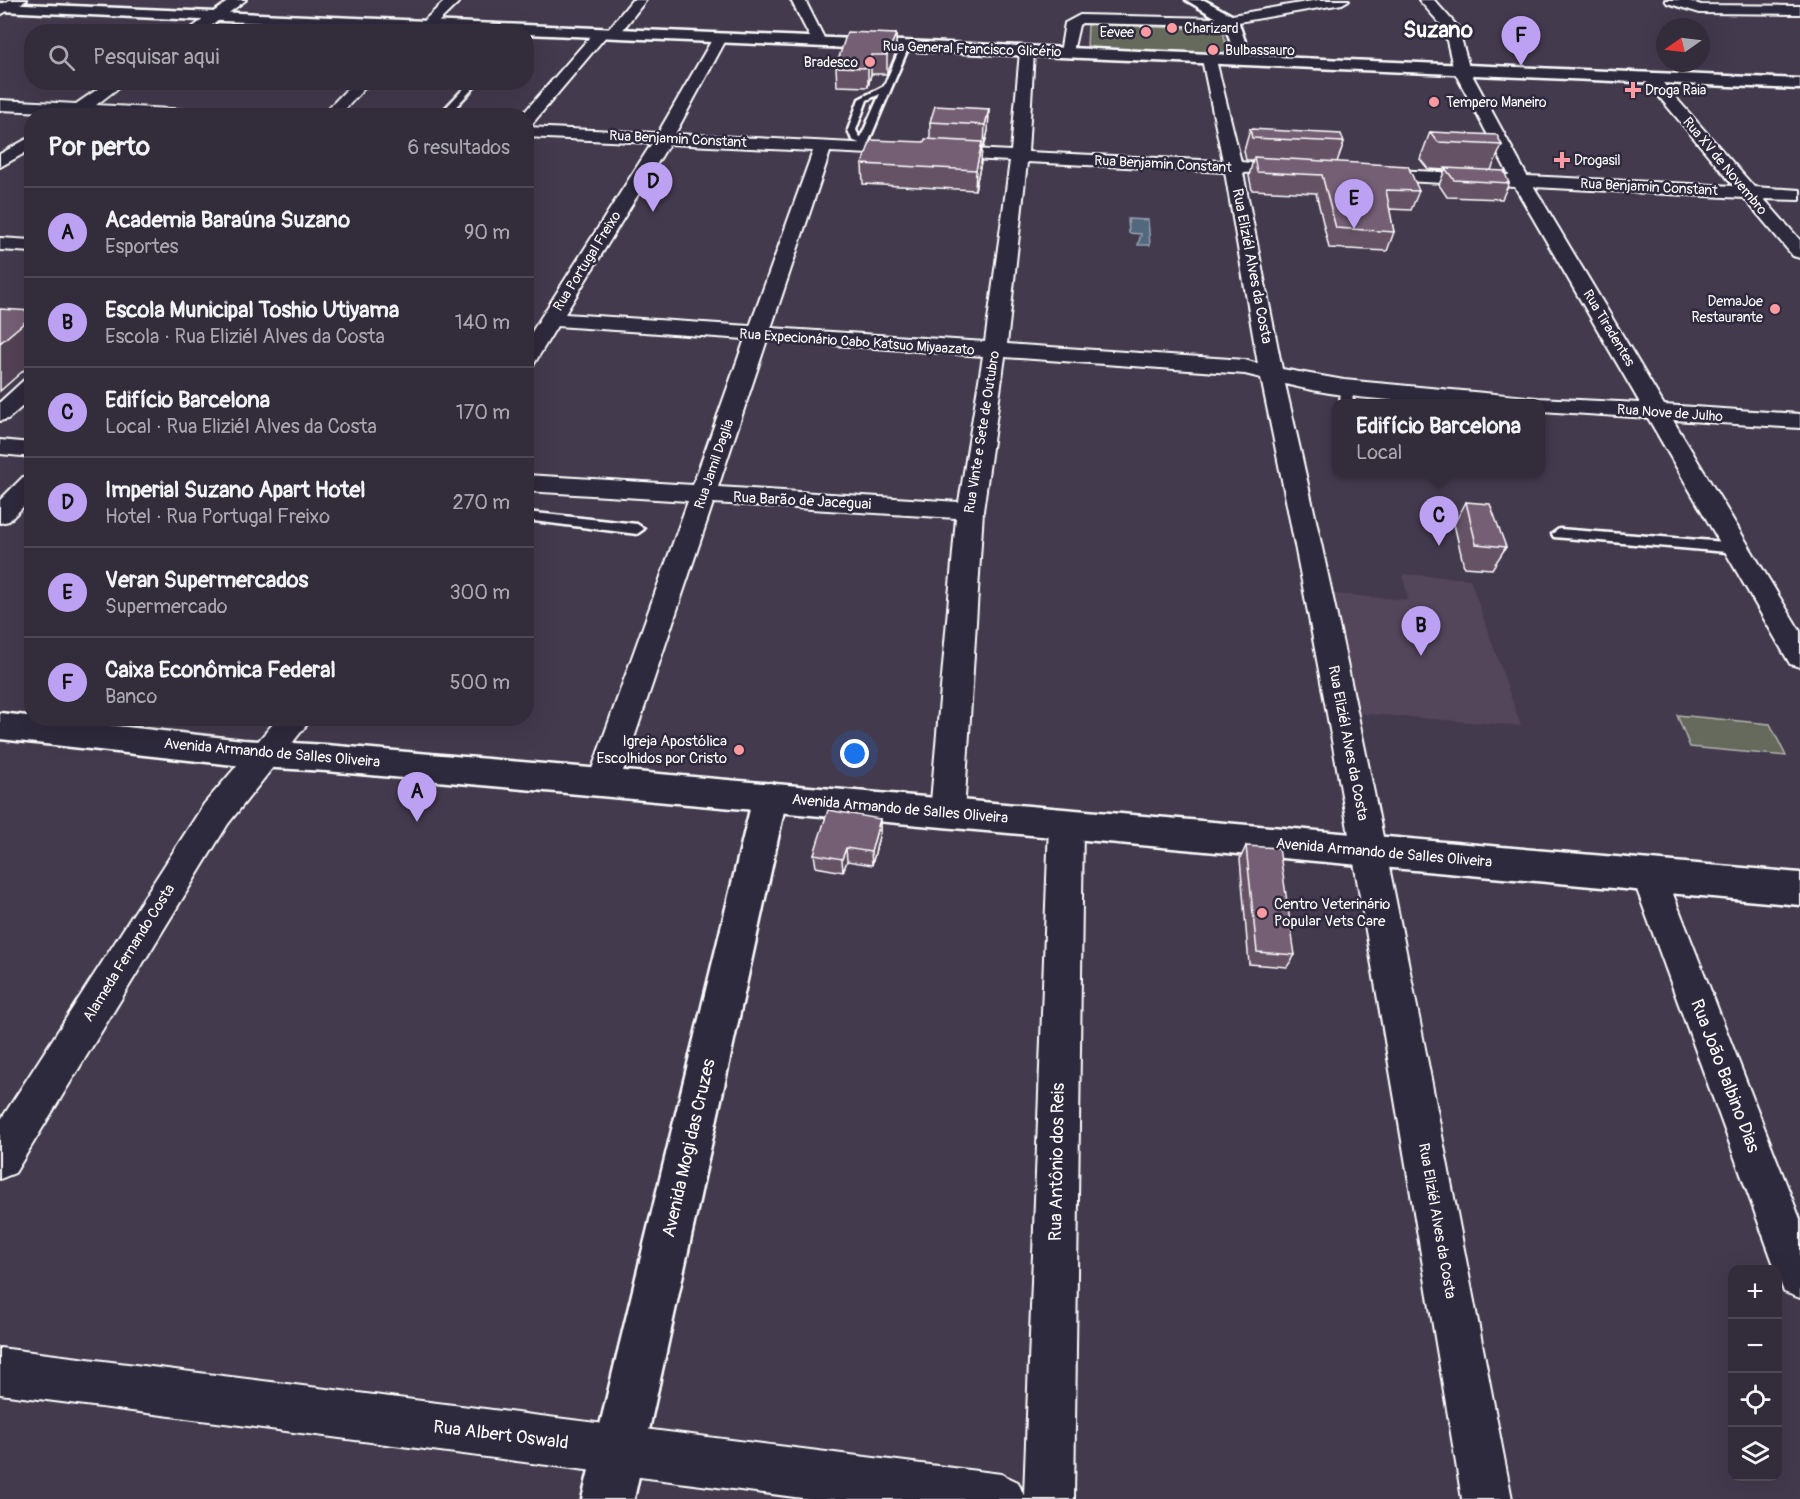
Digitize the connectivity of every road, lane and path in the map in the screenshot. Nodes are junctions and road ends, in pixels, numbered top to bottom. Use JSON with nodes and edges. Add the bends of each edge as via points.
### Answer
{"nodes":[{"id":1,"x":239,"y":0,"type":"edge"},
{"id":2,"x":454,"y":0,"type":"edge"},
{"id":3,"x":639,"y":0,"type":"edge"},
{"id":4,"x":798,"y":0,"type":"edge"},
{"id":5,"x":1193,"y":0,"type":"edge"},
{"id":6,"x":1342,"y":0,"type":"edge"},
{"id":7,"x":1426,"y":0,"type":"edge"},
{"id":8,"x":1672,"y":0,"type":"edge"},
{"id":9,"x":7,"y":6,"type":"edge"},
{"id":10,"x":1800,"y":10,"type":"edge"},
{"id":11,"x":216,"y":16,"type":"junction"},
{"id":12,"x":1232,"y":21,"type":"junction"},
{"id":13,"x":204,"y":24,"type":"edge"},
{"id":14,"x":343,"y":24,"type":"edge"},
{"id":15,"x":428,"y":24,"type":"edge"},
{"id":16,"x":534,"y":31,"type":"edge"},
{"id":17,"x":607,"y":33,"type":"junction"},
{"id":18,"x":720,"y":38,"type":"junction"},
{"id":19,"x":819,"y":42,"type":"junction"},
{"id":20,"x":905,"y":46,"type":"junction"},
{"id":21,"x":1027,"y":52,"type":"junction"},
{"id":22,"x":1068,"y":53,"type":"junction"},
{"id":23,"x":1210,"y":59,"type":"junction"},
{"id":24,"x":1244,"y":61,"type":"junction"},
{"id":25,"x":1462,"y":70,"type":"junction"},
{"id":26,"x":1651,"y":78,"type":"junction"},
{"id":27,"x":1800,"y":84,"type":"edge"},
{"id":28,"x":886,"y":88,"type":"junction"},
{"id":29,"x":107,"y":90,"type":"edge"},
{"id":30,"x":355,"y":90,"type":"edge"},
{"id":31,"x":467,"y":90,"type":"edge"},
{"id":32,"x":0,"y":105,"type":"edge"},
{"id":33,"x":32,"y":108,"type":"edge"},
{"id":34,"x":81,"y":108,"type":"edge"},
{"id":35,"x":336,"y":108,"type":"edge"},
{"id":36,"x":450,"y":108,"type":"edge"},
{"id":37,"x":534,"y":111,"type":"edge"},
{"id":38,"x":534,"y":132,"type":"edge"},
{"id":39,"x":664,"y":138,"type":"junction"},
{"id":40,"x":862,"y":145,"type":"junction"},
{"id":41,"x":24,"y":146,"type":"edge"},
{"id":42,"x":823,"y":146,"type":"junction"},
{"id":43,"x":1019,"y":156,"type":"junction"},
{"id":44,"x":0,"y":162,"type":"edge"},
{"id":45,"x":1233,"y":167,"type":"junction"},
{"id":46,"x":1268,"y":169,"type":"edge"},
{"id":47,"x":1348,"y":173,"type":"edge"},
{"id":48,"x":1521,"y":180,"type":"junction"},
{"id":49,"x":1746,"y":192,"type":"junction"},
{"id":50,"x":1800,"y":195,"type":"edge"},
{"id":51,"x":0,"y":244,"type":"edge"},
{"id":52,"x":24,"y":246,"type":"edge"},
{"id":53,"x":1800,"y":252,"type":"edge"},
{"id":54,"x":550,"y":319,"type":"junction"},
{"id":55,"x":758,"y":335,"type":"junction"},
{"id":56,"x":534,"y":346,"type":"edge"},
{"id":57,"x":994,"y":351,"type":"junction"},
{"id":58,"x":1271,"y":373,"type":"junction"},
{"id":59,"x":24,"y":393,"type":"edge"},
{"id":60,"x":1346,"y":395,"type":"edge"},
{"id":61,"x":1430,"y":399,"type":"edge"},
{"id":62,"x":1545,"y":404,"type":"edge"},
{"id":63,"x":1659,"y":412,"type":"junction"},
{"id":64,"x":0,"y":414,"type":"edge"},
{"id":65,"x":1800,"y":421,"type":"edge"},
{"id":66,"x":0,"y":447,"type":"edge"},
{"id":67,"x":24,"y":449,"type":"edge"},
{"id":68,"x":534,"y":484,"type":"edge"},
{"id":69,"x":24,"y":491,"type":"edge"},
{"id":70,"x":703,"y":495,"type":"junction"},
{"id":71,"x":970,"y":511,"type":"junction"},
{"id":72,"x":0,"y":515,"type":"edge"},
{"id":73,"x":534,"y":517,"type":"edge"},
{"id":74,"x":637,"y":529,"type":"dead end"},
{"id":75,"x":1559,"y":534,"type":"dead end"},
{"id":76,"x":1738,"y":548,"type":"junction"},
{"id":77,"x":1800,"y":656,"type":"edge"},
{"id":78,"x":24,"y":725,"type":"edge"},
{"id":79,"x":0,"y":726,"type":"edge"},
{"id":80,"x":67,"y":726,"type":"edge"},
{"id":81,"x":290,"y":726,"type":"edge"},
{"id":82,"x":266,"y":754,"type":"junction"},
{"id":83,"x":603,"y":783,"type":"junction"},
{"id":84,"x":770,"y":797,"type":"junction"},
{"id":85,"x":946,"y":813,"type":"junction"},
{"id":86,"x":1066,"y":825,"type":"junction"},
{"id":87,"x":1370,"y":851,"type":"junction"},
{"id":88,"x":1649,"y":876,"type":"junction"},
{"id":89,"x":1800,"y":889,"type":"edge"},
{"id":90,"x":0,"y":1158,"type":"edge"},
{"id":91,"x":1800,"y":1276,"type":"edge"},
{"id":92,"x":0,"y":1371,"type":"edge"},
{"id":93,"x":620,"y":1450,"type":"junction"},
{"id":94,"x":608,"y":1499,"type":"edge"},
{"id":95,"x":1001,"y":1499,"type":"edge"},
{"id":96,"x":1049,"y":1499,"type":"edge"},
{"id":97,"x":1487,"y":1499,"type":"edge"}],
"edges":[{"from":1,"to":11,"type":"street"},
{"from":2,"to":15,"type":"street"},
{"from":3,"to":17,"type":"street"},
{"from":4,"to":19,"type":"street"},
{"from":5,"to":12,"type":"main road"},
{"from":6,"to":12,"type":"street"},
{"from":7,"to":25,"type":"street","name":"Rua Tiradentes","via":[[1451,27]]},
{"from":8,"to":10,"type":"street","via":[[1701,9]]},
{"from":9,"to":11,"type":"main road","name":"Rua General Francisco Glicério"},
{"from":11,"to":13,"type":"street"},
{"from":11,"to":14,"type":"main road","name":"Rua General Francisco Glicério"},
{"from":12,"to":22,"type":"street","via":[[1080,19],[1070,27]]},
{"from":12,"to":24,"type":"main road"},
{"from":16,"to":17,"type":"main road","name":"Rua General Francisco Glicério"},
{"from":17,"to":18,"type":"main road","name":"Rua General Francisco Glicério"},
{"from":17,"to":37,"type":"street"},
{"from":18,"to":19,"type":"main road","name":"Rua General Francisco Glicério"},
{"from":18,"to":39,"type":"street","name":"Rua Portugal Freixo"},
{"from":19,"to":20,"type":"main road","name":"Rua General Francisco Glicério"},
{"from":20,"to":21,"type":"main road","name":"Rua General Francisco Glicério"},
{"from":20,"to":28,"type":"lane"},
{"from":21,"to":22,"type":"main road","name":"Rua General Francisco Glicério"},
{"from":21,"to":43,"type":"street","name":"Rua Vinte e Sete de Outubro"},
{"from":22,"to":23,"type":"main road","name":"Rua General Francisco Glicério"},
{"from":23,"to":24,"type":"main road","name":"Rua General Francisco Glicério"},
{"from":23,"to":45,"type":"street","name":"Rua Eliziél Alves da Costa"},
{"from":24,"to":25,"type":"main road","name":"Rua General Francisco Glicério"},
{"from":25,"to":26,"type":"main road","name":"Rua General Francisco Glicério"},
{"from":25,"to":48,"type":"street","name":"Rua Tiradentes"},
{"from":26,"to":27,"type":"main road","name":"Rua General Francisco Glicério"},
{"from":26,"to":49,"type":"street","name":"Rua XV de Novembro"},
{"from":28,"to":40,"type":"lane"},
{"from":28,"to":40,"type":"lane","via":[[863,99],[852,130]]},
{"from":29,"to":34,"type":"street"},
{"from":30,"to":35,"type":"street"},
{"from":31,"to":36,"type":"lane"},
{"from":32,"to":33,"type":"street"},
{"from":38,"to":39,"type":"street","name":"Rua Benjamin Constant"},
{"from":39,"to":42,"type":"street","name":"Rua Benjamin Constant"},
{"from":39,"to":54,"type":"street","name":"Rua Portugal Freixo"},
{"from":40,"to":42,"type":"street","name":"Rua Benjamin Constant"},
{"from":40,"to":43,"type":"street","name":"Rua Benjamin Constant"},
{"from":41,"to":44,"type":"street"},
{"from":42,"to":55,"type":"street","name":"Rua Jamil Daglia"},
{"from":43,"to":45,"type":"street","name":"Rua Benjamin Constant"},
{"from":43,"to":57,"type":"street","name":"Rua Vinte e Sete de Outubro"},
{"from":45,"to":46,"type":"street","name":"Rua Benjamin Constant"},
{"from":45,"to":58,"type":"street","name":"Rua Eliziél Alves da Costa"},
{"from":47,"to":48,"type":"street","name":"Rua Benjamin Constant"},
{"from":48,"to":49,"type":"street","name":"Rua Benjamin Constant"},
{"from":48,"to":63,"type":"street","name":"Rua Tiradentes"},
{"from":49,"to":50,"type":"street","name":"Rua Benjamin Constant"},
{"from":49,"to":53,"type":"street","name":"Rua XV de Novembro"},
{"from":51,"to":52,"type":"street"},
{"from":54,"to":55,"type":"street","name":"Rua Expecionário Cabo Katsuo Miyaazato"},
{"from":54,"to":56,"type":"street","name":"Rua Portugal Freixo"},
{"from":55,"to":57,"type":"street","name":"Rua Expecionário Cabo Katsuo Miyaazato"},
{"from":55,"to":70,"type":"street","name":"Rua Jamil Daglia"},
{"from":57,"to":58,"type":"street","name":"Rua Expecionário Cabo Katsuo Miyaazato","via":[[1245,367]]},
{"from":57,"to":71,"type":"street","name":"Rua Vinte e Sete de Outubro"},
{"from":58,"to":60,"type":"street"},
{"from":58,"to":87,"type":"street","name":"Rua Eliziél Alves da Costa"},
{"from":59,"to":64,"type":"street"},
{"from":60,"to":61,"type":"street"},
{"from":62,"to":63,"type":"street","name":"Rua Nove de Julho"},
{"from":63,"to":65,"type":"street","name":"Rua Nove de Julho"},
{"from":63,"to":76,"type":"street","name":"Rua Tiradentes"},
{"from":66,"to":67,"type":"street"},
{"from":68,"to":70,"type":"street","name":"Rua Barão de Jaceguai"},
{"from":69,"to":72,"type":"street"},
{"from":70,"to":71,"type":"street","name":"Rua Barão de Jaceguai"},
{"from":70,"to":83,"type":"street","name":"Rua Jamil Daglia"},
{"from":71,"to":85,"type":"street","name":"Rua Vinte e Sete de Outubro"},
{"from":73,"to":74,"type":"lane"},
{"from":75,"to":76,"type":"lane"},
{"from":76,"to":77,"type":"street","name":"Rua Tiradentes"},
{"from":78,"to":79,"type":"main road","name":"Avenida Armando de Salles Oliveira"},
{"from":80,"to":82,"type":"main road","name":"Avenida Armando de Salles Oliveira"},
{"from":81,"to":82,"type":"street"},
{"from":82,"to":83,"type":"main road","name":"Avenida Armando de Salles Oliveira"},
{"from":82,"to":90,"type":"street","name":"Alameda Fernando Costa","via":[[216,814]]},
{"from":83,"to":84,"type":"main road","name":"Avenida Armando de Salles Oliveira"},
{"from":84,"to":85,"type":"main road","name":"Avenida Armando de Salles Oliveira"},
{"from":84,"to":93,"type":"main road","name":"Avenida Mogi das Cruzes"},
{"from":85,"to":86,"type":"main road","name":"Avenida Armando de Salles Oliveira"},
{"from":86,"to":87,"type":"main road","name":"Avenida Armando de Salles Oliveira"},
{"from":86,"to":96,"type":"street","name":"Rua Antônio dos Reis"},
{"from":87,"to":88,"type":"main road","name":"Avenida Armando de Salles Oliveira"},
{"from":87,"to":97,"type":"street","name":"Rua Eliziél Alves da Costa"},
{"from":88,"to":89,"type":"main road","name":"Avenida Armando de Salles Oliveira"},
{"from":88,"to":91,"type":"street","name":"Rua João Balbino Dias"},
{"from":92,"to":93,"type":"street","name":"Rua Albert Oswald"},
{"from":93,"to":94,"type":"main road","name":"Avenida Mogi das Cruzes"},
{"from":93,"to":95,"type":"street","name":"Rua Albert Oswald"}]}
